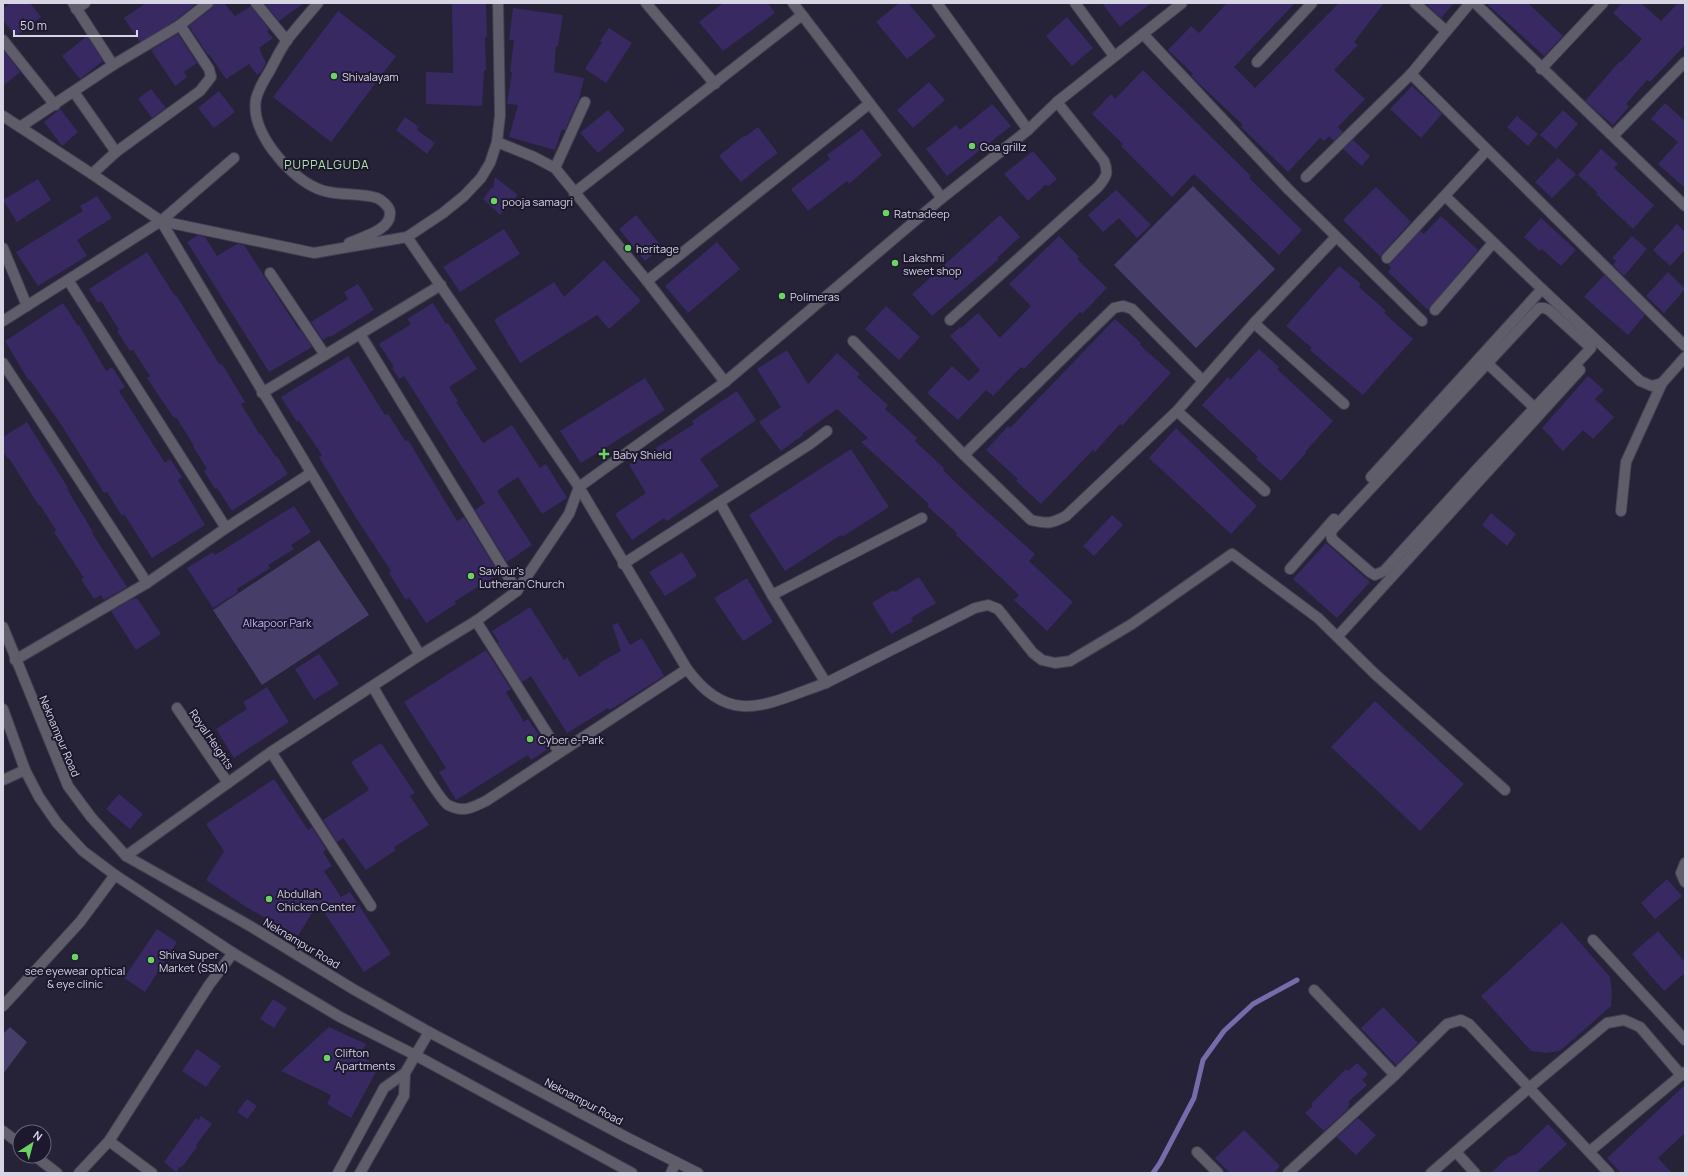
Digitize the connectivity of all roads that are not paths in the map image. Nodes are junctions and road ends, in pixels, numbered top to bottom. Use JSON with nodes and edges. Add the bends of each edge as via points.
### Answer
{"nodes":[{"id":1,"x":208,"y":3,"type":"edge"},
{"id":2,"x":256,"y":3,"type":"edge"},
{"id":3,"x":318,"y":3,"type":"edge"},
{"id":4,"x":498,"y":3,"type":"edge"},
{"id":5,"x":646,"y":3,"type":"edge"},
{"id":6,"x":794,"y":3,"type":"edge"},
{"id":7,"x":937,"y":3,"type":"edge"},
{"id":8,"x":1075,"y":3,"type":"edge"},
{"id":9,"x":1182,"y":3,"type":"edge"},
{"id":10,"x":1312,"y":3,"type":"edge"},
{"id":11,"x":1415,"y":3,"type":"edge"},
{"id":12,"x":1470,"y":3,"type":"edge"},
{"id":13,"x":1476,"y":3,"type":"edge"},
{"id":14,"x":1603,"y":3,"type":"edge"},
{"id":15,"x":78,"y":5,"type":"edge"},
{"id":16,"x":802,"y":15,"type":"junction"},
{"id":17,"x":180,"y":25,"type":"junction"},
{"id":18,"x":1446,"y":31,"type":"junction"},
{"id":19,"x":1143,"y":34,"type":"junction"},
{"id":20,"x":3,"y":40,"type":"edge"},
{"id":21,"x":287,"y":41,"type":"junction"},
{"id":22,"x":1114,"y":56,"type":"junction"},
{"id":23,"x":1258,"y":62,"type":"dead end"},
{"id":24,"x":1685,"y":62,"type":"edge"},
{"id":25,"x":113,"y":65,"type":"junction"},
{"id":26,"x":1542,"y":69,"type":"junction"},
{"id":27,"x":1411,"y":74,"type":"junction"},
{"id":28,"x":715,"y":84,"type":"junction"},
{"id":29,"x":74,"y":92,"type":"junction"},
{"id":30,"x":585,"y":102,"type":"dead end"},
{"id":31,"x":1057,"y":102,"type":"junction"},
{"id":32,"x":869,"y":104,"type":"junction"},
{"id":33,"x":55,"y":105,"type":"junction"},
{"id":34,"x":3,"y":116,"type":"edge"},
{"id":35,"x":20,"y":127,"type":"junction"},
{"id":36,"x":1028,"y":130,"type":"junction"},
{"id":37,"x":1613,"y":136,"type":"junction"},
{"id":38,"x":498,"y":142,"type":"junction"},
{"id":39,"x":1487,"y":150,"type":"junction"},
{"id":40,"x":116,"y":152,"type":"junction"},
{"id":41,"x":234,"y":158,"type":"dead end"},
{"id":42,"x":554,"y":168,"type":"junction"},
{"id":43,"x":92,"y":174,"type":"junction"},
{"id":44,"x":1306,"y":177,"type":"dead end"},
{"id":45,"x":574,"y":193,"type":"junction"},
{"id":46,"x":1445,"y":196,"type":"junction"},
{"id":47,"x":942,"y":198,"type":"junction"},
{"id":48,"x":1685,"y":206,"type":"edge"},
{"id":49,"x":161,"y":221,"type":"junction"},
{"id":50,"x":407,"y":237,"type":"junction"},
{"id":51,"x":1336,"y":237,"type":"junction"},
{"id":52,"x":1493,"y":243,"type":"junction"},
{"id":53,"x":3,"y":248,"type":"edge"},
{"id":54,"x":336,"y":249,"type":"junction"},
{"id":55,"x":1387,"y":258,"type":"dead end"},
{"id":56,"x":270,"y":273,"type":"dead end"},
{"id":57,"x":68,"y":280,"type":"junction"},
{"id":58,"x":647,"y":281,"type":"junction"},
{"id":59,"x":441,"y":285,"type":"junction"},
{"id":60,"x":1542,"y":289,"type":"junction"},
{"id":61,"x":27,"y":306,"type":"junction"},
{"id":62,"x":1435,"y":310,"type":"dead end"},
{"id":63,"x":950,"y":320,"type":"dead end"},
{"id":64,"x":3,"y":321,"type":"edge"},
{"id":65,"x":1422,"y":321,"type":"dead end"},
{"id":66,"x":1254,"y":323,"type":"junction"},
{"id":67,"x":360,"y":334,"type":"junction"},
{"id":68,"x":853,"y":341,"type":"dead end"},
{"id":69,"x":1685,"y":346,"type":"edge"},
{"id":70,"x":1596,"y":349,"type":"junction"},
{"id":71,"x":325,"y":355,"type":"junction"},
{"id":72,"x":1685,"y":357,"type":"edge"},
{"id":73,"x":3,"y":363,"type":"edge"},
{"id":74,"x":1487,"y":363,"type":"junction"},
{"id":75,"x":1203,"y":380,"type":"junction"},
{"id":76,"x":725,"y":382,"type":"junction"},
{"id":77,"x":1662,"y":383,"type":"junction"},
{"id":78,"x":262,"y":393,"type":"junction"},
{"id":79,"x":1344,"y":404,"type":"dead end"},
{"id":80,"x":1538,"y":410,"type":"junction"},
{"id":81,"x":1177,"y":411,"type":"junction"},
{"id":82,"x":827,"y":431,"type":"dead end"},
{"id":83,"x":964,"y":456,"type":"junction"},
{"id":84,"x":1481,"y":471,"type":"junction"},
{"id":85,"x":311,"y":473,"type":"junction"},
{"id":86,"x":579,"y":487,"type":"junction"},
{"id":87,"x":1265,"y":491,"type":"dead end"},
{"id":88,"x":720,"y":503,"type":"junction"},
{"id":89,"x":1621,"y":511,"type":"dead end"},
{"id":90,"x":922,"y":518,"type":"dead end"},
{"id":91,"x":226,"y":528,"type":"junction"},
{"id":92,"x":623,"y":564,"type":"junction"},
{"id":93,"x":1290,"y":569,"type":"dead end"},
{"id":94,"x":147,"y":583,"type":"junction"},
{"id":95,"x":516,"y":591,"type":"junction"},
{"id":96,"x":772,"y":595,"type":"junction"},
{"id":97,"x":476,"y":621,"type":"junction"},
{"id":98,"x":3,"y":627,"type":"edge"},
{"id":99,"x":1338,"y":636,"type":"junction"},
{"id":100,"x":420,"y":655,"type":"junction"},
{"id":101,"x":15,"y":660,"type":"junction"},
{"id":102,"x":688,"y":669,"type":"junction"},
{"id":103,"x":826,"y":683,"type":"junction"},
{"id":104,"x":373,"y":687,"type":"junction"},
{"id":105,"x":177,"y":708,"type":"dead end"},
{"id":106,"x":3,"y":709,"type":"edge"},
{"id":107,"x":271,"y":752,"type":"junction"},
{"id":108,"x":559,"y":752,"type":"junction"},
{"id":109,"x":25,"y":770,"type":"junction"},
{"id":110,"x":3,"y":780,"type":"edge"},
{"id":111,"x":228,"y":783,"type":"junction"},
{"id":112,"x":1505,"y":790,"type":"dead end"},
{"id":113,"x":126,"y":856,"type":"junction"},
{"id":114,"x":1685,"y":863,"type":"edge"},
{"id":115,"x":115,"y":875,"type":"junction"},
{"id":116,"x":1685,"y":882,"type":"edge"},
{"id":117,"x":371,"y":906,"type":"dead end"},
{"id":118,"x":1593,"y":940,"type":"dead end"},
{"id":119,"x":232,"y":953,"type":"junction"},
{"id":120,"x":1314,"y":990,"type":"dead end"},
{"id":121,"x":3,"y":1006,"type":"edge"},
{"id":122,"x":429,"y":1032,"type":"junction"},
{"id":123,"x":1685,"y":1040,"type":"edge"},
{"id":124,"x":415,"y":1055,"type":"junction"},
{"id":125,"x":404,"y":1073,"type":"junction"},
{"id":126,"x":1683,"y":1074,"type":"edge"},
{"id":127,"x":1395,"y":1076,"type":"junction"},
{"id":128,"x":1529,"y":1088,"type":"junction"},
{"id":129,"x":3,"y":1131,"type":"edge"},
{"id":130,"x":12,"y":1138,"type":"edge"},
{"id":131,"x":110,"y":1141,"type":"junction"},
{"id":132,"x":1590,"y":1151,"type":"junction"},
{"id":133,"x":1197,"y":1152,"type":"dead end"},
{"id":134,"x":1456,"y":1152,"type":"junction"},
{"id":135,"x":676,"y":1162,"type":"junction"},
{"id":136,"x":45,"y":1164,"type":"edge"},
{"id":137,"x":619,"y":1170,"type":"edge"},
{"id":138,"x":57,"y":1173,"type":"edge"},
{"id":139,"x":79,"y":1173,"type":"edge"},
{"id":140,"x":152,"y":1173,"type":"edge"},
{"id":141,"x":338,"y":1173,"type":"edge"},
{"id":142,"x":360,"y":1173,"type":"edge"},
{"id":143,"x":632,"y":1173,"type":"edge"},
{"id":144,"x":671,"y":1173,"type":"edge"},
{"id":145,"x":698,"y":1173,"type":"edge"},
{"id":146,"x":1218,"y":1173,"type":"edge"},
{"id":147,"x":1288,"y":1173,"type":"edge"},
{"id":148,"x":1432,"y":1173,"type":"edge"},
{"id":149,"x":1475,"y":1173,"type":"edge"},
{"id":150,"x":1610,"y":1173,"type":"edge"}],
"edges":[{"from":1,"to":17,"type":"street"},
{"from":2,"to":21,"type":"street"},
{"from":3,"to":21,"type":"street"},
{"from":4,"to":38,"type":"street"},
{"from":5,"to":28,"type":"street"},
{"from":6,"to":16,"type":"street"},
{"from":7,"to":36,"type":"street"},
{"from":8,"to":22,"type":"street"},
{"from":9,"to":19,"type":"street"},
{"from":10,"to":23,"type":"street"},
{"from":11,"to":18,"type":"street"},
{"from":12,"to":18,"type":"street"},
{"from":13,"to":26,"type":"street"},
{"from":14,"to":26,"type":"street"},
{"from":15,"to":25,"type":"street"},
{"from":16,"to":28,"type":"street"},
{"from":16,"to":32,"type":"street"},
{"from":17,"to":25,"type":"street"},
{"from":17,"to":40,"type":"street","via":[[209,69],[211,77],[200,91]]},
{"from":18,"to":27,"type":"street"},
{"from":19,"to":22,"type":"street"},
{"from":19,"to":51,"type":"street"},
{"from":20,"to":33,"type":"street"},
{"from":21,"to":54,"type":"street","via":[[256,97],[254,112],[258,127],[282,162],[315,188],[337,194],[377,198],[390,212],[389,221],[383,228]]},
{"from":22,"to":31,"type":"street"},
{"from":24,"to":37,"type":"street"},
{"from":25,"to":29,"type":"street"},
{"from":26,"to":37,"type":"street"},
{"from":27,"to":39,"type":"street"},
{"from":27,"to":44,"type":"street"},
{"from":28,"to":45,"type":"street"},
{"from":29,"to":33,"type":"street"},
{"from":29,"to":40,"type":"street"},
{"from":30,"to":42,"type":"street"},
{"from":31,"to":36,"type":"street"},
{"from":31,"to":63,"type":"street","via":[[1104,161],[1107,170],[1105,179]]},
{"from":32,"to":47,"type":"street"},
{"from":32,"to":58,"type":"street"},
{"from":33,"to":35,"type":"street"},
{"from":34,"to":35,"type":"street"},
{"from":35,"to":43,"type":"street"},
{"from":36,"to":47,"type":"street"},
{"from":37,"to":48,"type":"street"},
{"from":38,"to":42,"type":"street"},
{"from":38,"to":50,"type":"street","via":[[481,178],[464,196]]},
{"from":39,"to":46,"type":"street"},
{"from":39,"to":69,"type":"street"},
{"from":40,"to":43,"type":"street"},
{"from":41,"to":49,"type":"street"},
{"from":42,"to":45,"type":"street"},
{"from":43,"to":49,"type":"street"},
{"from":45,"to":58,"type":"street"},
{"from":46,"to":52,"type":"street"},
{"from":46,"to":55,"type":"street"},
{"from":47,"to":76,"type":"street"},
{"from":49,"to":54,"type":"street","via":[[314,253]]},
{"from":49,"to":57,"type":"street"},
{"from":49,"to":78,"type":"street"},
{"from":50,"to":54,"type":"street"},
{"from":50,"to":59,"type":"street"},
{"from":51,"to":65,"type":"street"},
{"from":51,"to":66,"type":"street"},
{"from":52,"to":60,"type":"street"},
{"from":52,"to":62,"type":"street"},
{"from":53,"to":61,"type":"street"},
{"from":56,"to":71,"type":"street"},
{"from":57,"to":61,"type":"street"},
{"from":57,"to":91,"type":"street"},
{"from":58,"to":76,"type":"street"},
{"from":59,"to":67,"type":"street"},
{"from":59,"to":86,"type":"street"},
{"from":60,"to":70,"type":"street"},
{"from":60,"to":93,"type":"street"},
{"from":61,"to":64,"type":"street"},
{"from":66,"to":75,"type":"street"},
{"from":66,"to":79,"type":"street"},
{"from":67,"to":71,"type":"street"},
{"from":67,"to":95,"type":"street"},
{"from":68,"to":83,"type":"street"},
{"from":70,"to":74,"type":"street","via":[[1549,310],[1539,308]]},
{"from":70,"to":77,"type":"street","via":[[1640,381],[1652,386]]},
{"from":70,"to":80,"type":"street"},
{"from":71,"to":78,"type":"street"},
{"from":72,"to":77,"type":"street"},
{"from":73,"to":94,"type":"street"},
{"from":74,"to":80,"type":"street"},
{"from":74,"to":84,"type":"street","via":[[1332,530],[1332,538],[1370,572],[1375,575],[1380,573]]},
{"from":75,"to":81,"type":"street"},
{"from":75,"to":83,"type":"street","via":[[1132,309],[1123,306],[1114,308]]},
{"from":76,"to":86,"type":"street"},
{"from":77,"to":89,"type":"street","via":[[1626,462]]},
{"from":78,"to":85,"type":"street"},
{"from":80,"to":84,"type":"street"},
{"from":81,"to":83,"type":"street","via":[[1066,516],[1052,523],[1031,520]]},
{"from":81,"to":87,"type":"street"},
{"from":82,"to":88,"type":"street"},
{"from":84,"to":99,"type":"street"},
{"from":85,"to":91,"type":"street"},
{"from":85,"to":100,"type":"street"},
{"from":86,"to":92,"type":"street"},
{"from":86,"to":95,"type":"street","via":[[569,514]]},
{"from":88,"to":92,"type":"street"},
{"from":88,"to":96,"type":"street"},
{"from":90,"to":96,"type":"street"},
{"from":91,"to":94,"type":"street"},
{"from":92,"to":102,"type":"street"},
{"from":94,"to":101,"type":"street"},
{"from":95,"to":97,"type":"street"},
{"from":96,"to":103,"type":"street"},
{"from":97,"to":100,"type":"street"},
{"from":97,"to":108,"type":"street"},
{"from":98,"to":101,"type":"street","name":"Neknampur Road"},
{"from":99,"to":103,"type":"street","via":[[1232,554],[1132,624],[1070,662],[1055,663],[1042,660],[1033,653],[998,609],[988,605],[975,608]]},
{"from":99,"to":112,"type":"street","via":[[1375,674]]},
{"from":100,"to":104,"type":"street"},
{"from":101,"to":113,"type":"street","name":"Neknampur Road","via":[[68,786],[91,817]]},
{"from":102,"to":103,"type":"street","via":[[697,683],[713,697],[742,707],[763,705]]},
{"from":102,"to":108,"type":"street"},
{"from":104,"to":107,"type":"street"},
{"from":104,"to":108,"type":"street","via":[[447,805],[467,810],[486,801]]},
{"from":105,"to":111,"type":"street","name":"Royal Heights"},
{"from":106,"to":109,"type":"street"},
{"from":107,"to":111,"type":"street"},
{"from":107,"to":117,"type":"street"},
{"from":109,"to":110,"type":"street"},
{"from":109,"to":115,"type":"street","via":[[57,823],[83,851]]},
{"from":111,"to":113,"type":"street"},
{"from":113,"to":122,"type":"street","name":"Neknampur Road"},
{"from":114,"to":116,"type":"street","via":[[1681,873]]},
{"from":115,"to":119,"type":"street"},
{"from":115,"to":121,"type":"street","via":[[80,922]]},
{"from":118,"to":123,"type":"street"},
{"from":119,"to":124,"type":"street","via":[[340,1017]]},
{"from":119,"to":131,"type":"street"},
{"from":120,"to":127,"type":"street"},
{"from":122,"to":124,"type":"street"},
{"from":122,"to":135,"type":"street","name":"Neknampur Road"},
{"from":124,"to":125,"type":"street"},
{"from":124,"to":137,"type":"street"},
{"from":125,"to":141,"type":"street","via":[[384,1088]]},
{"from":125,"to":142,"type":"street","via":[[404,1096]]},
{"from":126,"to":128,"type":"street","via":[[1640,1027],[1624,1020],[1607,1023]]},
{"from":126,"to":132,"type":"street"},
{"from":127,"to":128,"type":"street","via":[[1448,1024],[1461,1020],[1470,1024]]},
{"from":127,"to":147,"type":"street"},
{"from":128,"to":132,"type":"street"},
{"from":128,"to":134,"type":"street"},
{"from":129,"to":130,"type":"street"},
{"from":131,"to":139,"type":"street"},
{"from":131,"to":140,"type":"street"},
{"from":132,"to":150,"type":"street"},
{"from":133,"to":146,"type":"street"},
{"from":134,"to":148,"type":"street"},
{"from":134,"to":149,"type":"street"},
{"from":135,"to":144,"type":"street"},
{"from":135,"to":145,"type":"street","name":"Neknampur Road"},
{"from":136,"to":138,"type":"street"},
{"from":137,"to":143,"type":"street"}]}
